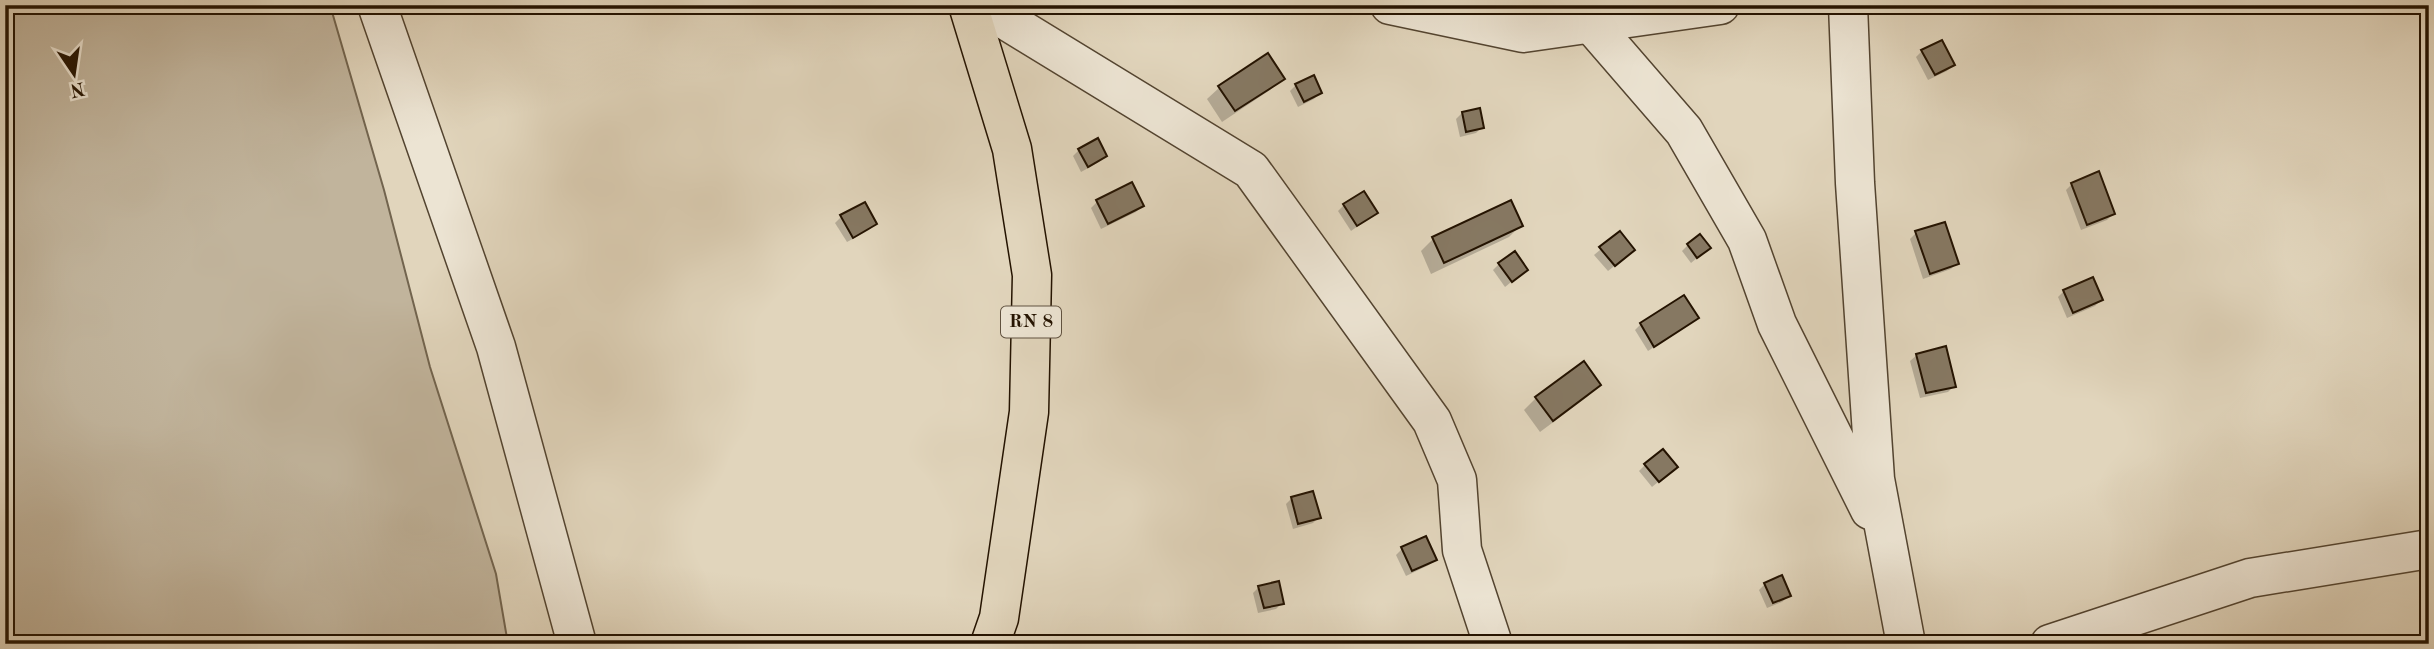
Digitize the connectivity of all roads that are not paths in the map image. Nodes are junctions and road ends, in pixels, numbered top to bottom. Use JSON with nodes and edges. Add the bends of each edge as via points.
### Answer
{"nodes":[{"id":1,"x":377,"y":5,"type":"edge"},
{"id":2,"x":968,"y":5,"type":"edge"},
{"id":3,"x":981,"y":5,"type":"edge"},
{"id":4,"x":1390,"y":5,"type":"edge"},
{"id":5,"x":1720,"y":5,"type":"edge"},
{"id":6,"x":1848,"y":5,"type":"edge"},
{"id":7,"x":1583,"y":15,"type":"edge"},
{"id":8,"x":1887,"y":543,"type":"junction"},
{"id":9,"x":2429,"y":549,"type":"edge"},
{"id":10,"x":578,"y":644,"type":"edge"},
{"id":11,"x":990,"y":644,"type":"edge"},
{"id":12,"x":1493,"y":644,"type":"edge"},
{"id":13,"x":1906,"y":644,"type":"edge"},
{"id":14,"x":2050,"y":644,"type":"edge"}],
"edges":[{"from":1,"to":10,"type":"street","via":[[496,347]]},
{"from":2,"to":11,"type":"main road","number":"RN 8","via":[[1013,149],[1032,275],[1029,412],[999,618]]},
{"from":3,"to":12,"type":"street","via":[[1251,170],[1432,421],[1457,480],[1462,550]]},
{"from":4,"to":7,"type":"street","via":[[1523,33]]},
{"from":5,"to":7,"type":"street"},
{"from":6,"to":8,"type":"street","via":[[1874,466]]},
{"from":7,"to":8,"type":"street","via":[[1684,131],[1747,240],[1777,324]]},
{"from":8,"to":13,"type":"street"},
{"from":9,"to":14,"type":"street","via":[[2250,578]]}]}
